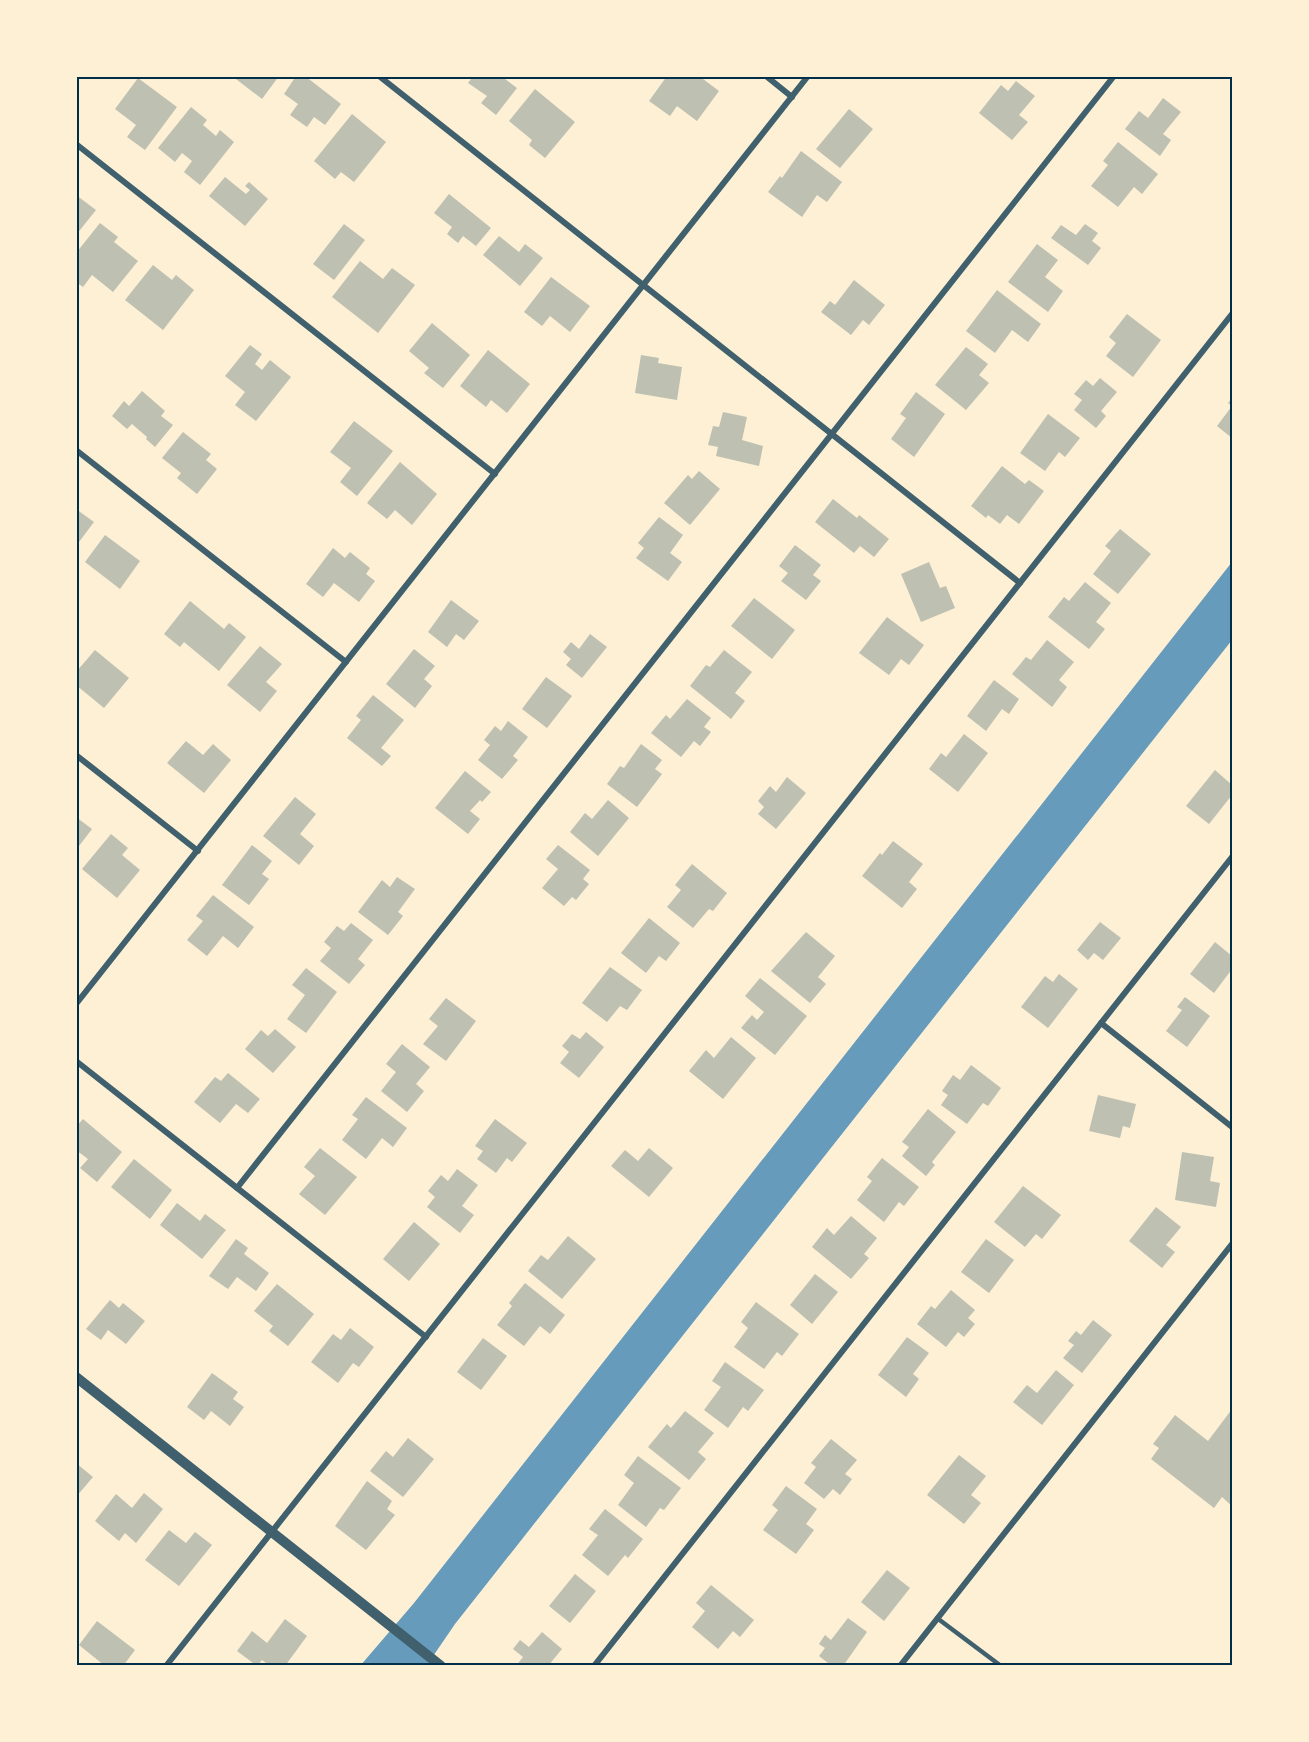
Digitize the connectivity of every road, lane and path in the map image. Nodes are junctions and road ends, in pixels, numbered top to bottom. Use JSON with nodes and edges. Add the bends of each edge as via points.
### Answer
{"nodes":[{"id":1,"x":379,"y":76,"type":"edge"},
{"id":2,"x":766,"y":76,"type":"edge"},
{"id":3,"x":808,"y":76,"type":"edge"},
{"id":4,"x":1114,"y":76,"type":"edge"},
{"id":5,"x":792,"y":97,"type":"junction"},
{"id":6,"x":76,"y":144,"type":"edge"},
{"id":7,"x":644,"y":285,"type":"junction"},
{"id":8,"x":1233,"y":314,"type":"edge"},
{"id":9,"x":832,"y":434,"type":"junction"},
{"id":10,"x":76,"y":450,"type":"edge"},
{"id":11,"x":495,"y":474,"type":"junction"},
{"id":12,"x":1020,"y":583,"type":"junction"},
{"id":13,"x":346,"y":662,"type":"junction"},
{"id":14,"x":76,"y":755,"type":"edge"},
{"id":15,"x":198,"y":851,"type":"junction"},
{"id":16,"x":1233,"y":856,"type":"edge"},
{"id":17,"x":76,"y":1004,"type":"edge"},
{"id":18,"x":1101,"y":1023,"type":"junction"},
{"id":19,"x":76,"y":1061,"type":"edge"},
{"id":20,"x":1233,"y":1127,"type":"edge"},
{"id":21,"x":237,"y":1188,"type":"junction"},
{"id":22,"x":1233,"y":1244,"type":"edge"},
{"id":23,"x":426,"y":1337,"type":"junction"},
{"id":24,"x":76,"y":1377,"type":"edge"},
{"id":25,"x":272,"y":1532,"type":"junction"},
{"id":26,"x":937,"y":1618,"type":"junction"},
{"id":27,"x":439,"y":1664,"type":"edge"},
{"id":28,"x":166,"y":1665,"type":"edge"},
{"id":29,"x":594,"y":1665,"type":"edge"},
{"id":30,"x":900,"y":1665,"type":"edge"},
{"id":31,"x":1001,"y":1665,"type":"edge"}],
"edges":[{"from":1,"to":7,"type":"street"},
{"from":2,"to":5,"type":"street"},
{"from":3,"to":5,"type":"street"},
{"from":4,"to":9,"type":"street"},
{"from":5,"to":7,"type":"street"},
{"from":6,"to":11,"type":"street"},
{"from":7,"to":9,"type":"street"},
{"from":7,"to":11,"type":"street"},
{"from":8,"to":12,"type":"street"},
{"from":9,"to":12,"type":"street"},
{"from":9,"to":21,"type":"street"},
{"from":10,"to":13,"type":"street"},
{"from":11,"to":13,"type":"street"},
{"from":12,"to":23,"type":"street"},
{"from":13,"to":15,"type":"street"},
{"from":14,"to":15,"type":"street"},
{"from":15,"to":17,"type":"street"},
{"from":16,"to":18,"type":"street"},
{"from":18,"to":20,"type":"street"},
{"from":18,"to":29,"type":"street"},
{"from":19,"to":21,"type":"street"},
{"from":21,"to":23,"type":"street"},
{"from":22,"to":26,"type":"street"},
{"from":23,"to":25,"type":"street"},
{"from":24,"to":25,"type":"street"},
{"from":25,"to":27,"type":"street"},
{"from":25,"to":28,"type":"street"},
{"from":26,"to":30,"type":"street"},
{"from":26,"to":31,"type":"lane"}]}
